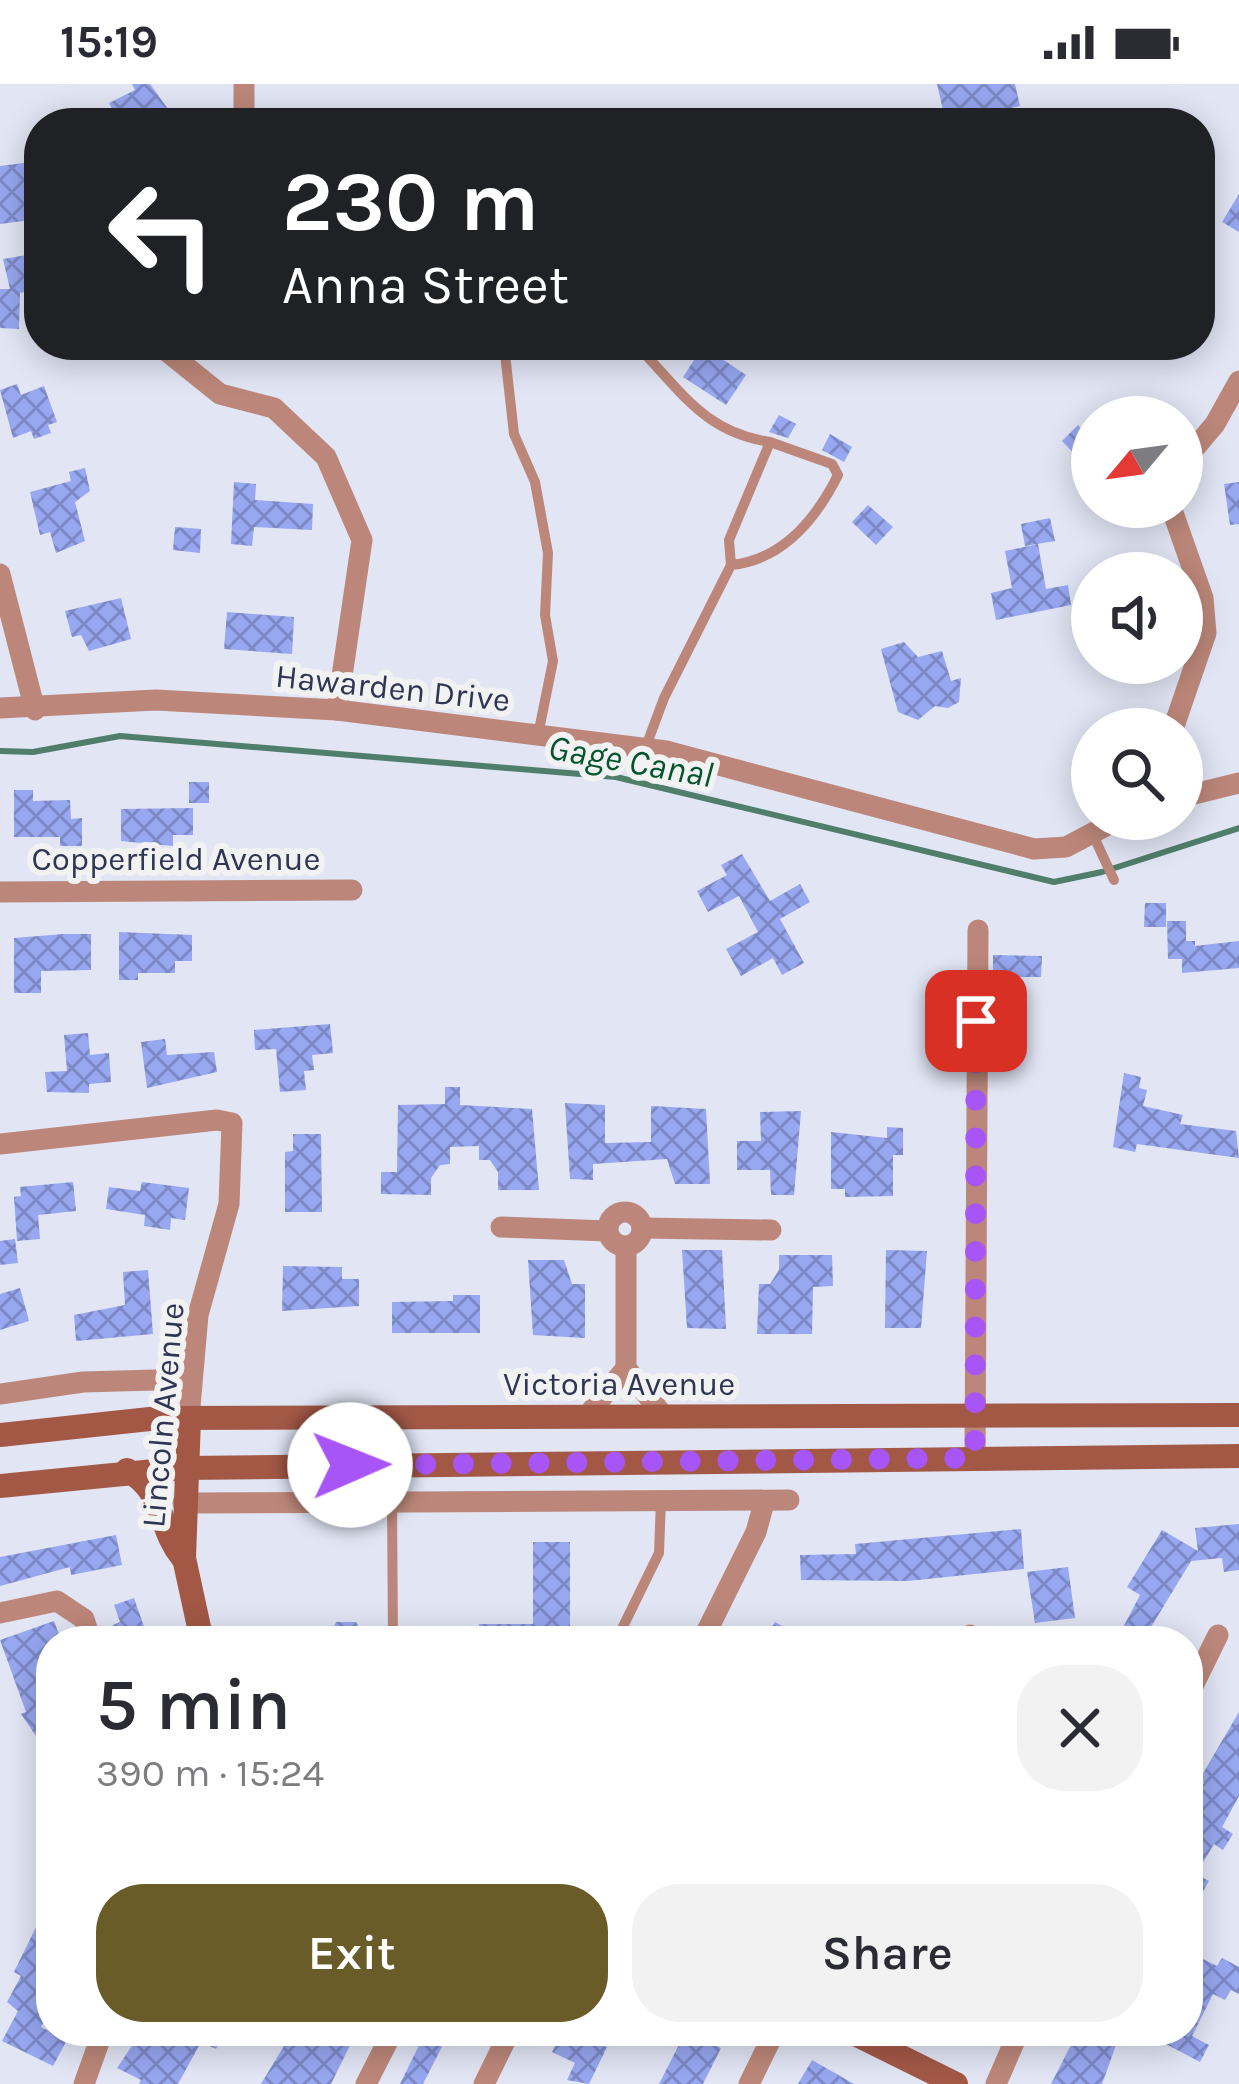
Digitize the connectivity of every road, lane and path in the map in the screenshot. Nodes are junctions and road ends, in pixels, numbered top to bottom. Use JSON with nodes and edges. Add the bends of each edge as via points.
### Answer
{"nodes":[{"id":1,"x":178,"y":360,"type":"edge"},
{"id":2,"x":506,"y":360,"type":"edge"},
{"id":3,"x":650,"y":360,"type":"edge"},
{"id":4,"x":1239,"y":382,"type":"edge"},
{"id":5,"x":1203,"y":438,"type":"edge"},
{"id":6,"x":770,"y":442,"type":"junction"},
{"id":7,"x":1178,"y":528,"type":"edge"},
{"id":8,"x":731,"y":565,"type":"junction"},
{"id":9,"x":0,"y":574,"type":"edge"},
{"id":10,"x":0,"y":708,"type":"edge"},
{"id":11,"x":1180,"y":708,"type":"edge"},
{"id":12,"x":35,"y":710,"type":"junction"},
{"id":13,"x":337,"y":710,"type":"junction"},
{"id":14,"x":538,"y":736,"type":"junction"},
{"id":15,"x":645,"y":749,"type":"junction"},
{"id":16,"x":1239,"y":783,"type":"edge"},
{"id":17,"x":1203,"y":792,"type":"edge"},
{"id":18,"x":1082,"y":840,"type":"edge"},
{"id":19,"x":1096,"y":840,"type":"edge"},
{"id":20,"x":1114,"y":880,"type":"dead end"},
{"id":21,"x":352,"y":890,"type":"dead end"},
{"id":22,"x":0,"y":892,"type":"edge"},
{"id":23,"x":978,"y":930,"type":"dead end"},
{"id":24,"x":0,"y":1144,"type":"edge"},
{"id":25,"x":501,"y":1227,"type":"dead end"},
{"id":26,"x":642,"y":1228,"type":"junction"},
{"id":27,"x":607,"y":1231,"type":"junction"},
{"id":28,"x":771,"y":1231,"type":"dead end"},
{"id":29,"x":626,"y":1247,"type":"junction"},
{"id":30,"x":626,"y":1369,"type":"junction"},
{"id":31,"x":191,"y":1379,"type":"junction"},
{"id":32,"x":0,"y":1394,"type":"edge"},
{"id":33,"x":662,"y":1414,"type":"junction"},
{"id":34,"x":1239,"y":1415,"type":"edge"},
{"id":35,"x":587,"y":1416,"type":"junction"},
{"id":36,"x":189,"y":1418,"type":"junction"},
{"id":37,"x":973,"y":1418,"type":"junction"},
{"id":38,"x":0,"y":1435,"type":"edge"},
{"id":39,"x":1239,"y":1456,"type":"edge"},
{"id":40,"x":975,"y":1458,"type":"junction"},
{"id":41,"x":185,"y":1468,"type":"junction"},
{"id":42,"x":127,"y":1470,"type":"junction"},
{"id":43,"x":0,"y":1486,"type":"edge"},
{"id":44,"x":661,"y":1500,"type":"junction"},
{"id":45,"x":789,"y":1500,"type":"dead end"},
{"id":46,"x":392,"y":1502,"type":"junction"},
{"id":47,"x":183,"y":1503,"type":"junction"},
{"id":48,"x":764,"y":1503,"type":"junction"},
{"id":49,"x":184,"y":1558,"type":"junction"},
{"id":50,"x":0,"y":1613,"type":"edge"},
{"id":51,"x":87,"y":1626,"type":"edge"},
{"id":52,"x":199,"y":1626,"type":"edge"},
{"id":53,"x":393,"y":1626,"type":"edge"},
{"id":54,"x":623,"y":1626,"type":"edge"},
{"id":55,"x":709,"y":1626,"type":"edge"},
{"id":56,"x":1218,"y":1635,"type":"dead end"},
{"id":57,"x":1203,"y":1666,"type":"edge"},
{"id":58,"x":98,"y":2046,"type":"edge"},
{"id":59,"x":385,"y":2046,"type":"edge"},
{"id":60,"x":503,"y":2046,"type":"edge"},
{"id":61,"x":768,"y":2046,"type":"edge"},
{"id":62,"x":879,"y":2046,"type":"edge"},
{"id":63,"x":1012,"y":2046,"type":"edge"},
{"id":64,"x":84,"y":2084,"type":"edge"},
{"id":65,"x":366,"y":2084,"type":"edge"},
{"id":66,"x":484,"y":2084,"type":"edge"},
{"id":67,"x":749,"y":2084,"type":"edge"},
{"id":68,"x":956,"y":2084,"type":"edge"},
{"id":69,"x":996,"y":2084,"type":"edge"}],
"edges":[{"from":1,"to":13,"type":"street","via":[[220,394],[274,408],[326,457],[362,540]]},
{"from":2,"to":14,"type":"lane","via":[[514,434],[535,482],[548,553],[545,615],[554,661]]},
{"from":3,"to":6,"type":"lane","via":[[734,437]]},
{"from":4,"to":5,"type":"street"},
{"from":6,"to":8,"type":"lane","via":[[729,540]]},
{"from":6,"to":8,"type":"lane","via":[[832,464],[838,476],[790,541],[758,562]]},
{"from":7,"to":11,"type":"street","via":[[1203,598],[1206,633]]},
{"from":8,"to":15,"type":"lane"},
{"from":9,"to":12,"type":"street"},
{"from":10,"to":12,"type":"street","name":"Hawarden Drive"},
{"from":12,"to":13,"type":"street","name":"Hawarden Drive","via":[[156,700]]},
{"from":13,"to":14,"type":"street","name":"Hawarden Drive"},
{"from":14,"to":15,"type":"street","name":"Hawarden Drive"},
{"from":15,"to":18,"type":"street","name":"Hawarden Drive","via":[[1034,849]]},
{"from":16,"to":17,"type":"street"},
{"from":19,"to":20,"type":"lane"},
{"from":21,"to":22,"type":"street","name":"Copperfield Avenue"},
{"from":23,"to":37,"type":"street"},
{"from":24,"to":31,"type":"street","name":"Lincoln Avenue","via":[[232,1123],[229,1204],[198,1315]]},
{"from":25,"to":27,"type":"street"},
{"from":26,"to":27,"type":"street","via":[[623,1212]]},
{"from":26,"to":28,"type":"street"},
{"from":26,"to":29,"type":"street"},
{"from":27,"to":29,"type":"street"},
{"from":29,"to":30,"type":"street"},
{"from":30,"to":33,"type":"street"},
{"from":30,"to":35,"type":"street"},
{"from":31,"to":32,"type":"street"},
{"from":31,"to":36,"type":"street","name":"Lincoln Avenue"},
{"from":33,"to":35,"type":"main road","name":"Victoria Avenue"},
{"from":33,"to":37,"type":"main road","name":"Victoria Avenue"},
{"from":34,"to":37,"type":"main road","name":"Victoria Avenue"},
{"from":35,"to":36,"type":"main road","name":"Victoria Avenue"},
{"from":36,"to":38,"type":"main road","name":"Victoria Avenue"},
{"from":36,"to":41,"type":"main road","name":"Lincoln Avenue"},
{"from":37,"to":40,"type":"street"},
{"from":39,"to":40,"type":"main road"},
{"from":40,"to":41,"type":"main road"},
{"from":41,"to":42,"type":"main road"},
{"from":41,"to":47,"type":"main road","name":"Lincoln Avenue"},
{"from":42,"to":43,"type":"main road"},
{"from":42,"to":49,"type":"main road","via":[[154,1490],[168,1540]]},
{"from":44,"to":46,"type":"street"},
{"from":44,"to":48,"type":"street"},
{"from":44,"to":54,"type":"lane","via":[[659,1553]]},
{"from":45,"to":48,"type":"street"},
{"from":46,"to":47,"type":"street"},
{"from":46,"to":53,"type":"lane"},
{"from":47,"to":49,"type":"main road","name":"Lincoln Avenue"},
{"from":48,"to":55,"type":"street"},
{"from":49,"to":52,"type":"main road","name":"Lincoln Avenue"},
{"from":50,"to":51,"type":"street","via":[[57,1601]]},
{"from":56,"to":57,"type":"street"},
{"from":58,"to":64,"type":"street"},
{"from":59,"to":65,"type":"street"},
{"from":60,"to":66,"type":"street"},
{"from":61,"to":67,"type":"street"},
{"from":62,"to":68,"type":"main road"},
{"from":63,"to":69,"type":"street"}]}
